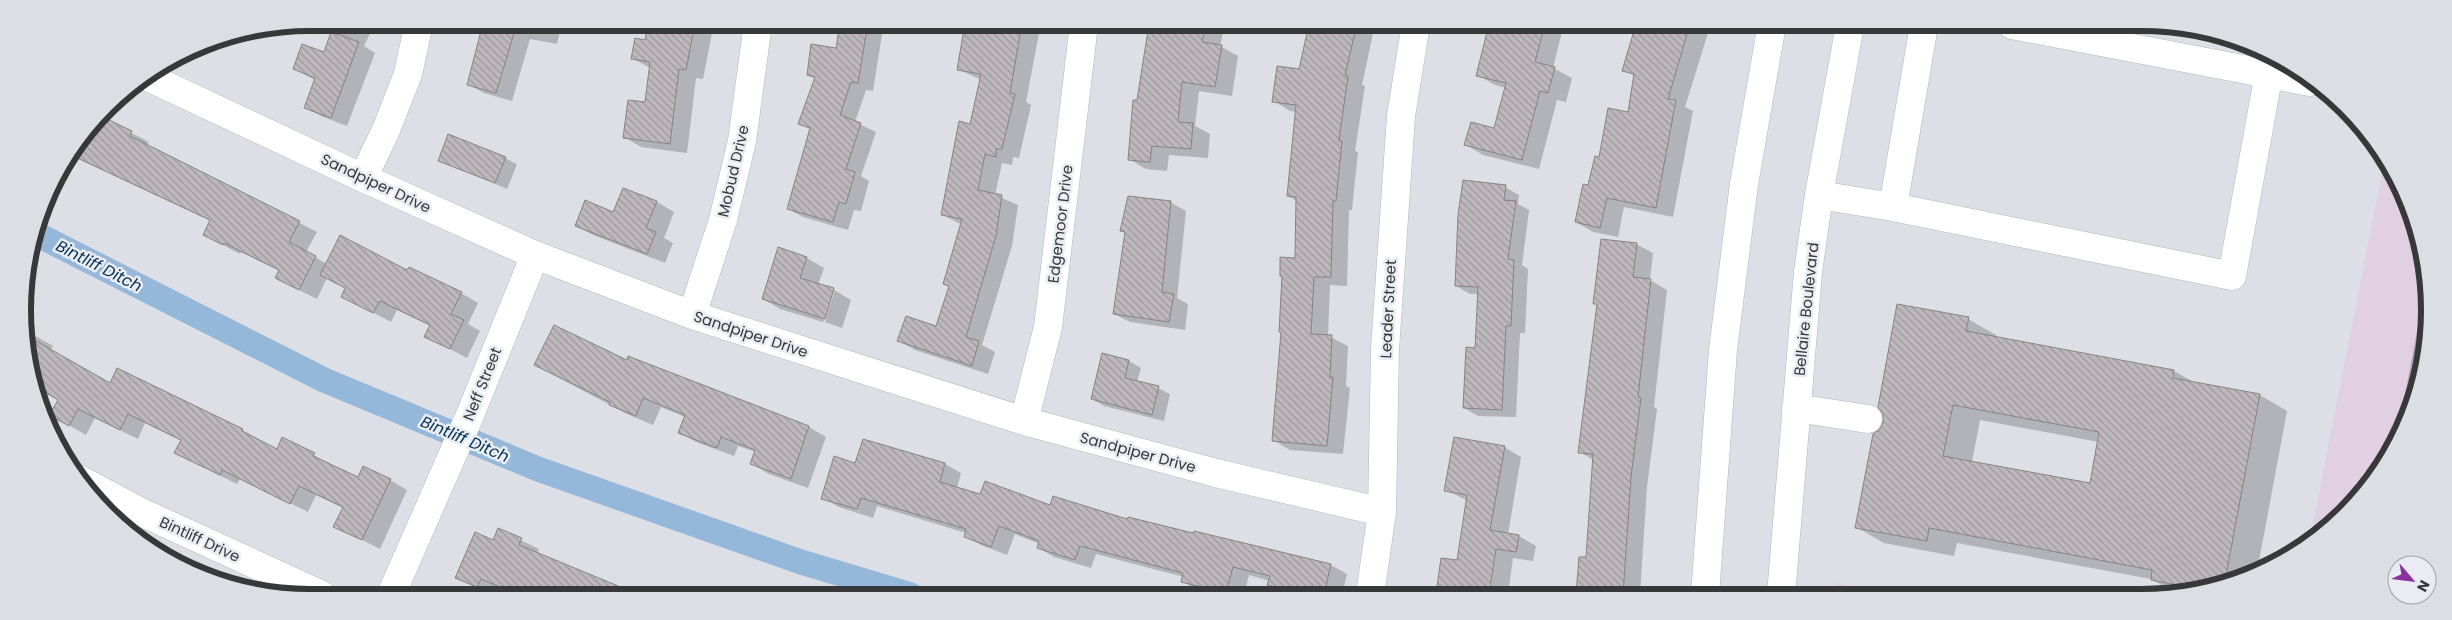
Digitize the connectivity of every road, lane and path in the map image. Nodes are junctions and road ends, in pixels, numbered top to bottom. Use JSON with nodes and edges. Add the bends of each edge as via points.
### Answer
{"nodes":[{"id":1,"x":417,"y":31,"type":"edge"},
{"id":2,"x":757,"y":31,"type":"edge"},
{"id":3,"x":1083,"y":31,"type":"edge"},
{"id":4,"x":1415,"y":31,"type":"edge"},
{"id":5,"x":1771,"y":31,"type":"edge"},
{"id":6,"x":1849,"y":31,"type":"edge"},
{"id":7,"x":1923,"y":31,"type":"edge"},
{"id":8,"x":2043,"y":31,"type":"edge"},
{"id":9,"x":2269,"y":74,"type":"junction"},
{"id":10,"x":153,"y":79,"type":"edge"},
{"id":11,"x":2300,"y":80,"type":"edge"},
{"id":12,"x":363,"y":178,"type":"junction"},
{"id":13,"x":1819,"y":195,"type":"junction"},
{"id":14,"x":1894,"y":207,"type":"junction"},
{"id":15,"x":536,"y":255,"type":"junction"},
{"id":16,"x":692,"y":315,"type":"junction"},
{"id":17,"x":1796,"y":408,"type":"junction"},
{"id":18,"x":1868,"y":419,"type":"dead end"},
{"id":19,"x":1024,"y":422,"type":"junction"},
{"id":20,"x":97,"y":490,"type":"edge"},
{"id":21,"x":1382,"y":512,"type":"junction"},
{"id":22,"x":309,"y":589,"type":"edge"},
{"id":23,"x":394,"y":589,"type":"edge"},
{"id":24,"x":1371,"y":589,"type":"edge"},
{"id":25,"x":1705,"y":589,"type":"edge"},
{"id":26,"x":1781,"y":589,"type":"edge"}],
"edges":[{"from":1,"to":12,"type":"street","via":[[408,74]]},
{"from":2,"to":16,"type":"street","name":"Mobud Drive","via":[[742,141],[723,220]]},
{"from":3,"to":19,"type":"street","name":"Edgemoor Drive","via":[[1048,327]]},
{"from":4,"to":21,"type":"street","name":"Leader Street","via":[[1401,116],[1385,348]]},
{"from":5,"to":25,"type":"street","via":[[1744,184],[1722,350]]},
{"from":6,"to":13,"type":"street","name":"Bellaire Boulevard"},
{"from":7,"to":14,"type":"street"},
{"from":8,"to":9,"type":"street"},
{"from":9,"to":11,"type":"street"},
{"from":9,"to":14,"type":"street","via":[[2232,276]]},
{"from":10,"to":12,"type":"street","name":"Sandpiper Drive"},
{"from":12,"to":15,"type":"street","name":"Sandpiper Drive"},
{"from":13,"to":14,"type":"street"},
{"from":13,"to":17,"type":"street","name":"Bellaire Boulevard","via":[[1808,272]]},
{"from":15,"to":16,"type":"street","name":"Sandpiper Drive"},
{"from":15,"to":23,"type":"street","name":"Neff Street"},
{"from":16,"to":19,"type":"street","name":"Sandpiper Drive"},
{"from":17,"to":18,"type":"street"},
{"from":17,"to":26,"type":"street","name":"Bellaire Boulevard"},
{"from":19,"to":21,"type":"street","name":"Sandpiper Drive","via":[[1216,473]]},
{"from":20,"to":22,"type":"street","name":"Bintliff Drive"},
{"from":21,"to":24,"type":"street","name":"Leader Street"}]}
